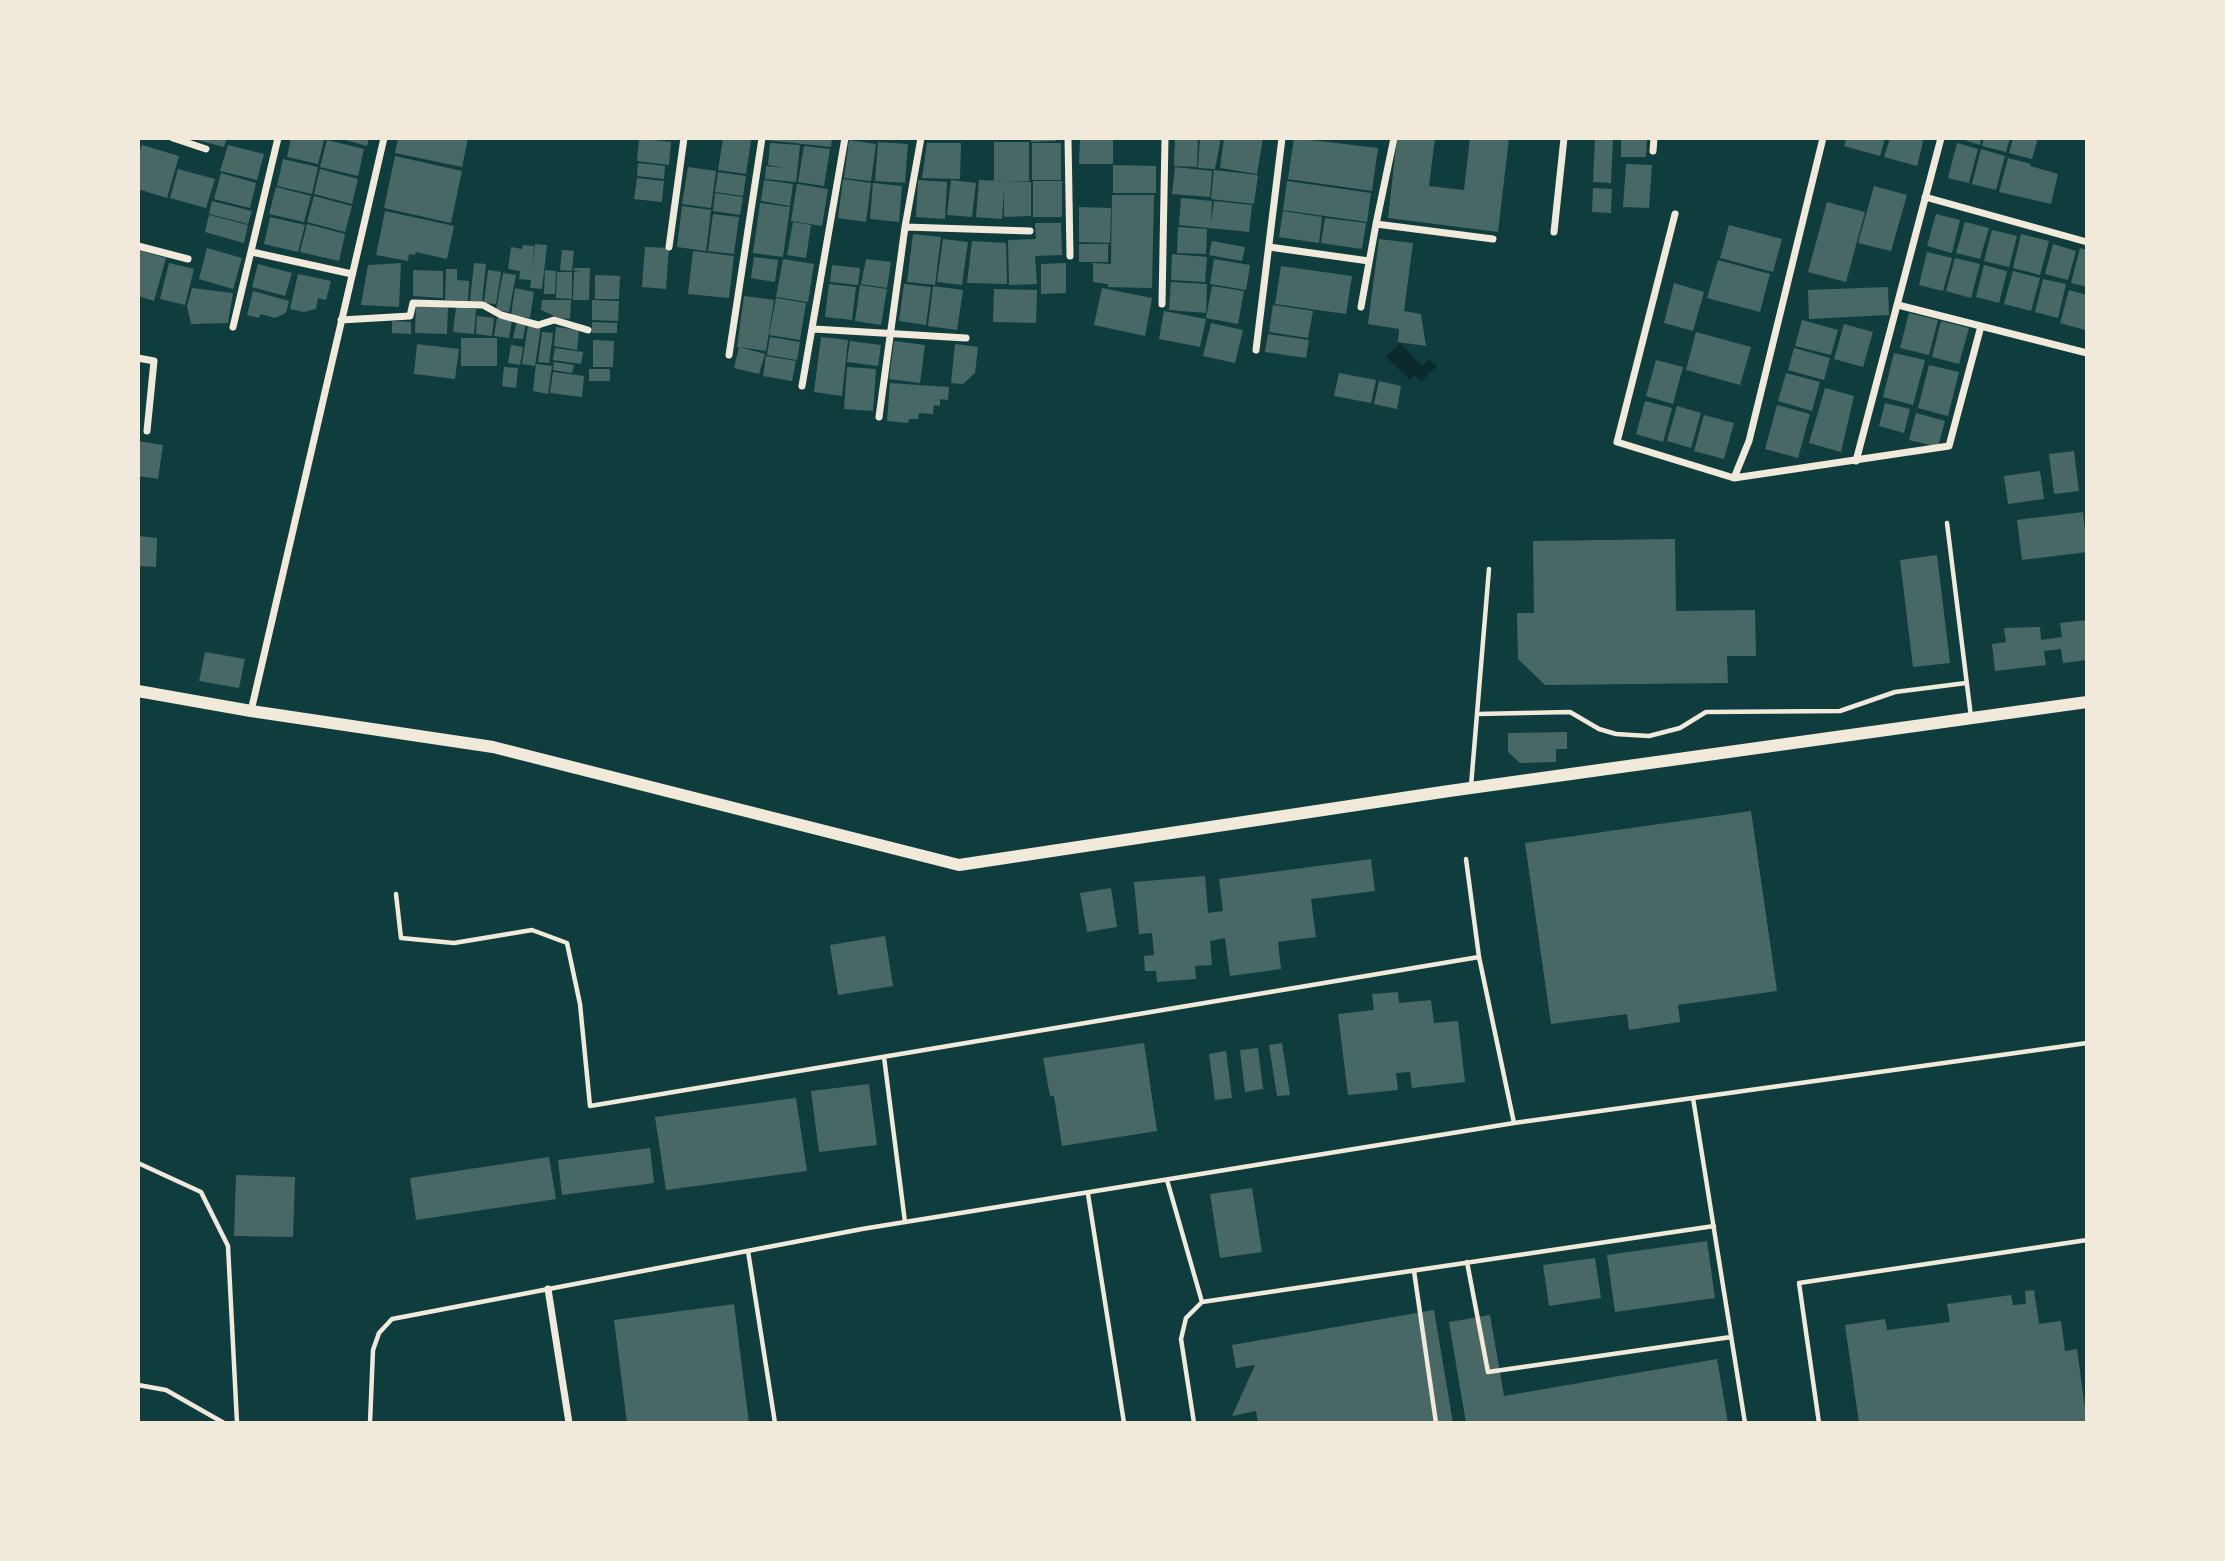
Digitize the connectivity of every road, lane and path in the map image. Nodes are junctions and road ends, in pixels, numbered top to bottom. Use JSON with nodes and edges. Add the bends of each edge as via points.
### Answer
{"nodes":[{"id":1,"x":173,"y":138,"type":"edge"},
{"id":2,"x":278,"y":138,"type":"edge"},
{"id":3,"x":384,"y":138,"type":"edge"},
{"id":4,"x":684,"y":138,"type":"edge"},
{"id":5,"x":762,"y":138,"type":"edge"},
{"id":6,"x":845,"y":138,"type":"edge"},
{"id":7,"x":921,"y":138,"type":"edge"},
{"id":8,"x":1069,"y":138,"type":"edge"},
{"id":9,"x":1165,"y":138,"type":"edge"},
{"id":10,"x":1282,"y":138,"type":"edge"},
{"id":11,"x":1394,"y":138,"type":"edge"},
{"id":12,"x":1564,"y":138,"type":"edge"},
{"id":13,"x":1654,"y":138,"type":"edge"},
{"id":14,"x":1823,"y":138,"type":"edge"},
{"id":15,"x":1941,"y":138,"type":"edge"},
{"id":16,"x":206,"y":149,"type":"dead end"},
{"id":17,"x":1653,"y":151,"type":"dead end"},
{"id":18,"x":1925,"y":197,"type":"junction"},
{"id":19,"x":1675,"y":214,"type":"dead end"},
{"id":20,"x":1376,"y":224,"type":"junction"},
{"id":21,"x":905,"y":227,"type":"junction"},
{"id":22,"x":1030,"y":231,"type":"dead end"},
{"id":23,"x":1553,"y":232,"type":"dead end"},
{"id":24,"x":1493,"y":239,"type":"dead end"},
{"id":25,"x":2087,"y":242,"type":"edge"},
{"id":26,"x":138,"y":246,"type":"edge"},
{"id":27,"x":669,"y":247,"type":"dead end"},
{"id":28,"x":1269,"y":247,"type":"junction"},
{"id":29,"x":251,"y":252,"type":"junction"},
{"id":30,"x":1070,"y":256,"type":"dead end"},
{"id":31,"x":188,"y":259,"type":"dead end"},
{"id":32,"x":1369,"y":261,"type":"junction"},
{"id":33,"x":352,"y":274,"type":"junction"},
{"id":34,"x":1162,"y":304,"type":"dead end"},
{"id":35,"x":1898,"y":305,"type":"junction"},
{"id":36,"x":1360,"y":307,"type":"dead end"},
{"id":37,"x":341,"y":320,"type":"junction"},
{"id":38,"x":1981,"y":326,"type":"junction"},
{"id":39,"x":233,"y":327,"type":"dead end"},
{"id":40,"x":814,"y":329,"type":"junction"},
{"id":41,"x":587,"y":330,"type":"dead end"},
{"id":42,"x":890,"y":334,"type":"junction"},
{"id":43,"x":966,"y":338,"type":"dead end"},
{"id":44,"x":1256,"y":350,"type":"dead end"},
{"id":45,"x":2087,"y":352,"type":"edge"},
{"id":46,"x":729,"y":355,"type":"dead end"},
{"id":47,"x":138,"y":358,"type":"edge"},
{"id":48,"x":802,"y":386,"type":"dead end"},
{"id":49,"x":878,"y":417,"type":"dead end"},
{"id":50,"x":147,"y":431,"type":"dead end"},
{"id":51,"x":1856,"y":461,"type":"junction"},
{"id":52,"x":1734,"y":478,"type":"junction"},
{"id":53,"x":1947,"y":523,"type":"dead end"},
{"id":54,"x":1489,"y":569,"type":"dead end"},
{"id":55,"x":1966,"y":683,"type":"junction"},
{"id":56,"x":138,"y":691,"type":"edge"},
{"id":57,"x":2087,"y":702,"type":"edge"},
{"id":58,"x":251,"y":710,"type":"junction"},
{"id":59,"x":1477,"y":714,"type":"junction"},
{"id":60,"x":1971,"y":718,"type":"junction"},
{"id":61,"x":1471,"y":788,"type":"junction"},
{"id":62,"x":1466,"y":859,"type":"dead end"},
{"id":63,"x":396,"y":894,"type":"dead end"},
{"id":64,"x":1479,"y":957,"type":"junction"},
{"id":65,"x":2087,"y":1043,"type":"edge"},
{"id":66,"x":884,"y":1057,"type":"junction"},
{"id":67,"x":1693,"y":1098,"type":"junction"},
{"id":68,"x":1514,"y":1123,"type":"junction"},
{"id":69,"x":138,"y":1163,"type":"edge"},
{"id":70,"x":1167,"y":1180,"type":"junction"},
{"id":71,"x":1088,"y":1194,"type":"junction"},
{"id":72,"x":905,"y":1222,"type":"junction"},
{"id":73,"x":1714,"y":1226,"type":"junction"},
{"id":74,"x":2087,"y":1240,"type":"edge"},
{"id":75,"x":748,"y":1251,"type":"junction"},
{"id":76,"x":1467,"y":1262,"type":"junction"},
{"id":77,"x":1414,"y":1270,"type":"junction"},
{"id":78,"x":548,"y":1289,"type":"junction"},
{"id":79,"x":1202,"y":1302,"type":"junction"},
{"id":80,"x":1731,"y":1337,"type":"junction"},
{"id":81,"x":138,"y":1385,"type":"edge"},
{"id":82,"x":224,"y":1423,"type":"edge"},
{"id":83,"x":237,"y":1423,"type":"edge"},
{"id":84,"x":370,"y":1423,"type":"edge"},
{"id":85,"x":569,"y":1423,"type":"edge"},
{"id":86,"x":775,"y":1423,"type":"edge"},
{"id":87,"x":1124,"y":1423,"type":"edge"},
{"id":88,"x":1194,"y":1423,"type":"edge"},
{"id":89,"x":1436,"y":1423,"type":"edge"},
{"id":90,"x":1745,"y":1423,"type":"edge"},
{"id":91,"x":1819,"y":1423,"type":"edge"}],
"edges":[{"from":1,"to":16,"type":"street"},
{"from":2,"to":29,"type":"street"},
{"from":3,"to":33,"type":"street"},
{"from":4,"to":27,"type":"street"},
{"from":5,"to":46,"type":"street"},
{"from":6,"to":40,"type":"street"},
{"from":7,"to":21,"type":"street"},
{"from":8,"to":30,"type":"street"},
{"from":9,"to":34,"type":"street"},
{"from":10,"to":28,"type":"street"},
{"from":11,"to":20,"type":"street"},
{"from":12,"to":23,"type":"street"},
{"from":13,"to":17,"type":"street"},
{"from":14,"to":52,"type":"street","via":[[1749,441]]},
{"from":15,"to":18,"type":"street"},
{"from":18,"to":25,"type":"street"},
{"from":18,"to":35,"type":"street"},
{"from":19,"to":52,"type":"street","via":[[1617,442]]},
{"from":20,"to":24,"type":"street"},
{"from":20,"to":32,"type":"street"},
{"from":21,"to":22,"type":"street"},
{"from":21,"to":42,"type":"street"},
{"from":26,"to":31,"type":"street"},
{"from":28,"to":32,"type":"street"},
{"from":28,"to":44,"type":"street"},
{"from":29,"to":33,"type":"street"},
{"from":29,"to":39,"type":"street"},
{"from":32,"to":36,"type":"street"},
{"from":33,"to":37,"type":"street"},
{"from":35,"to":38,"type":"street"},
{"from":35,"to":51,"type":"street"},
{"from":37,"to":41,"type":"street","via":[[410,316],[413,303],[483,305],[538,325],[554,320]]},
{"from":37,"to":58,"type":"street"},
{"from":38,"to":45,"type":"street"},
{"from":38,"to":51,"type":"street","via":[[1949,446]]},
{"from":40,"to":42,"type":"street"},
{"from":40,"to":48,"type":"street"},
{"from":42,"to":43,"type":"street"},
{"from":42,"to":49,"type":"street"},
{"from":47,"to":50,"type":"street","via":[[154,361]]},
{"from":51,"to":52,"type":"street"},
{"from":53,"to":55,"type":"lane"},
{"from":54,"to":59,"type":"lane"},
{"from":55,"to":59,"type":"lane","via":[[1895,692],[1840,711],[1706,712],[1680,728],[1650,736],[1616,734],[1570,712]]},
{"from":55,"to":60,"type":"lane"},
{"from":56,"to":58,"type":"street"},
{"from":57,"to":60,"type":"street"},
{"from":58,"to":61,"type":"street","via":[[493,747],[959,865]]},
{"from":59,"to":61,"type":"lane"},
{"from":60,"to":61,"type":"street"},
{"from":62,"to":64,"type":"lane"},
{"from":63,"to":66,"type":"lane","via":[[401,938],[454,943],[532,930],[567,943],[580,1004],[590,1106]]},
{"from":64,"to":66,"type":"lane"},
{"from":64,"to":68,"type":"lane"},
{"from":65,"to":67,"type":"lane"},
{"from":66,"to":72,"type":"lane"},
{"from":67,"to":68,"type":"lane"},
{"from":67,"to":73,"type":"lane"},
{"from":68,"to":70,"type":"lane"},
{"from":69,"to":83,"type":"lane","via":[[201,1192],[228,1246]]},
{"from":70,"to":71,"type":"lane"},
{"from":70,"to":79,"type":"lane"},
{"from":71,"to":72,"type":"lane"},
{"from":71,"to":87,"type":"lane"},
{"from":72,"to":75,"type":"lane"},
{"from":73,"to":76,"type":"lane"},
{"from":73,"to":80,"type":"lane"},
{"from":74,"to":91,"type":"lane","via":[[1799,1283]]},
{"from":75,"to":78,"type":"lane"},
{"from":75,"to":86,"type":"lane"},
{"from":76,"to":77,"type":"lane"},
{"from":76,"to":80,"type":"lane","via":[[1488,1372]]},
{"from":77,"to":79,"type":"lane"},
{"from":77,"to":89,"type":"lane"},
{"from":78,"to":84,"type":"lane","via":[[393,1320],[379,1333],[373,1350]]},
{"from":78,"to":85,"type":"street"},
{"from":79,"to":88,"type":"lane","via":[[1186,1318],[1181,1339]]},
{"from":80,"to":90,"type":"lane"},
{"from":81,"to":82,"type":"lane","via":[[166,1390]]}]}
